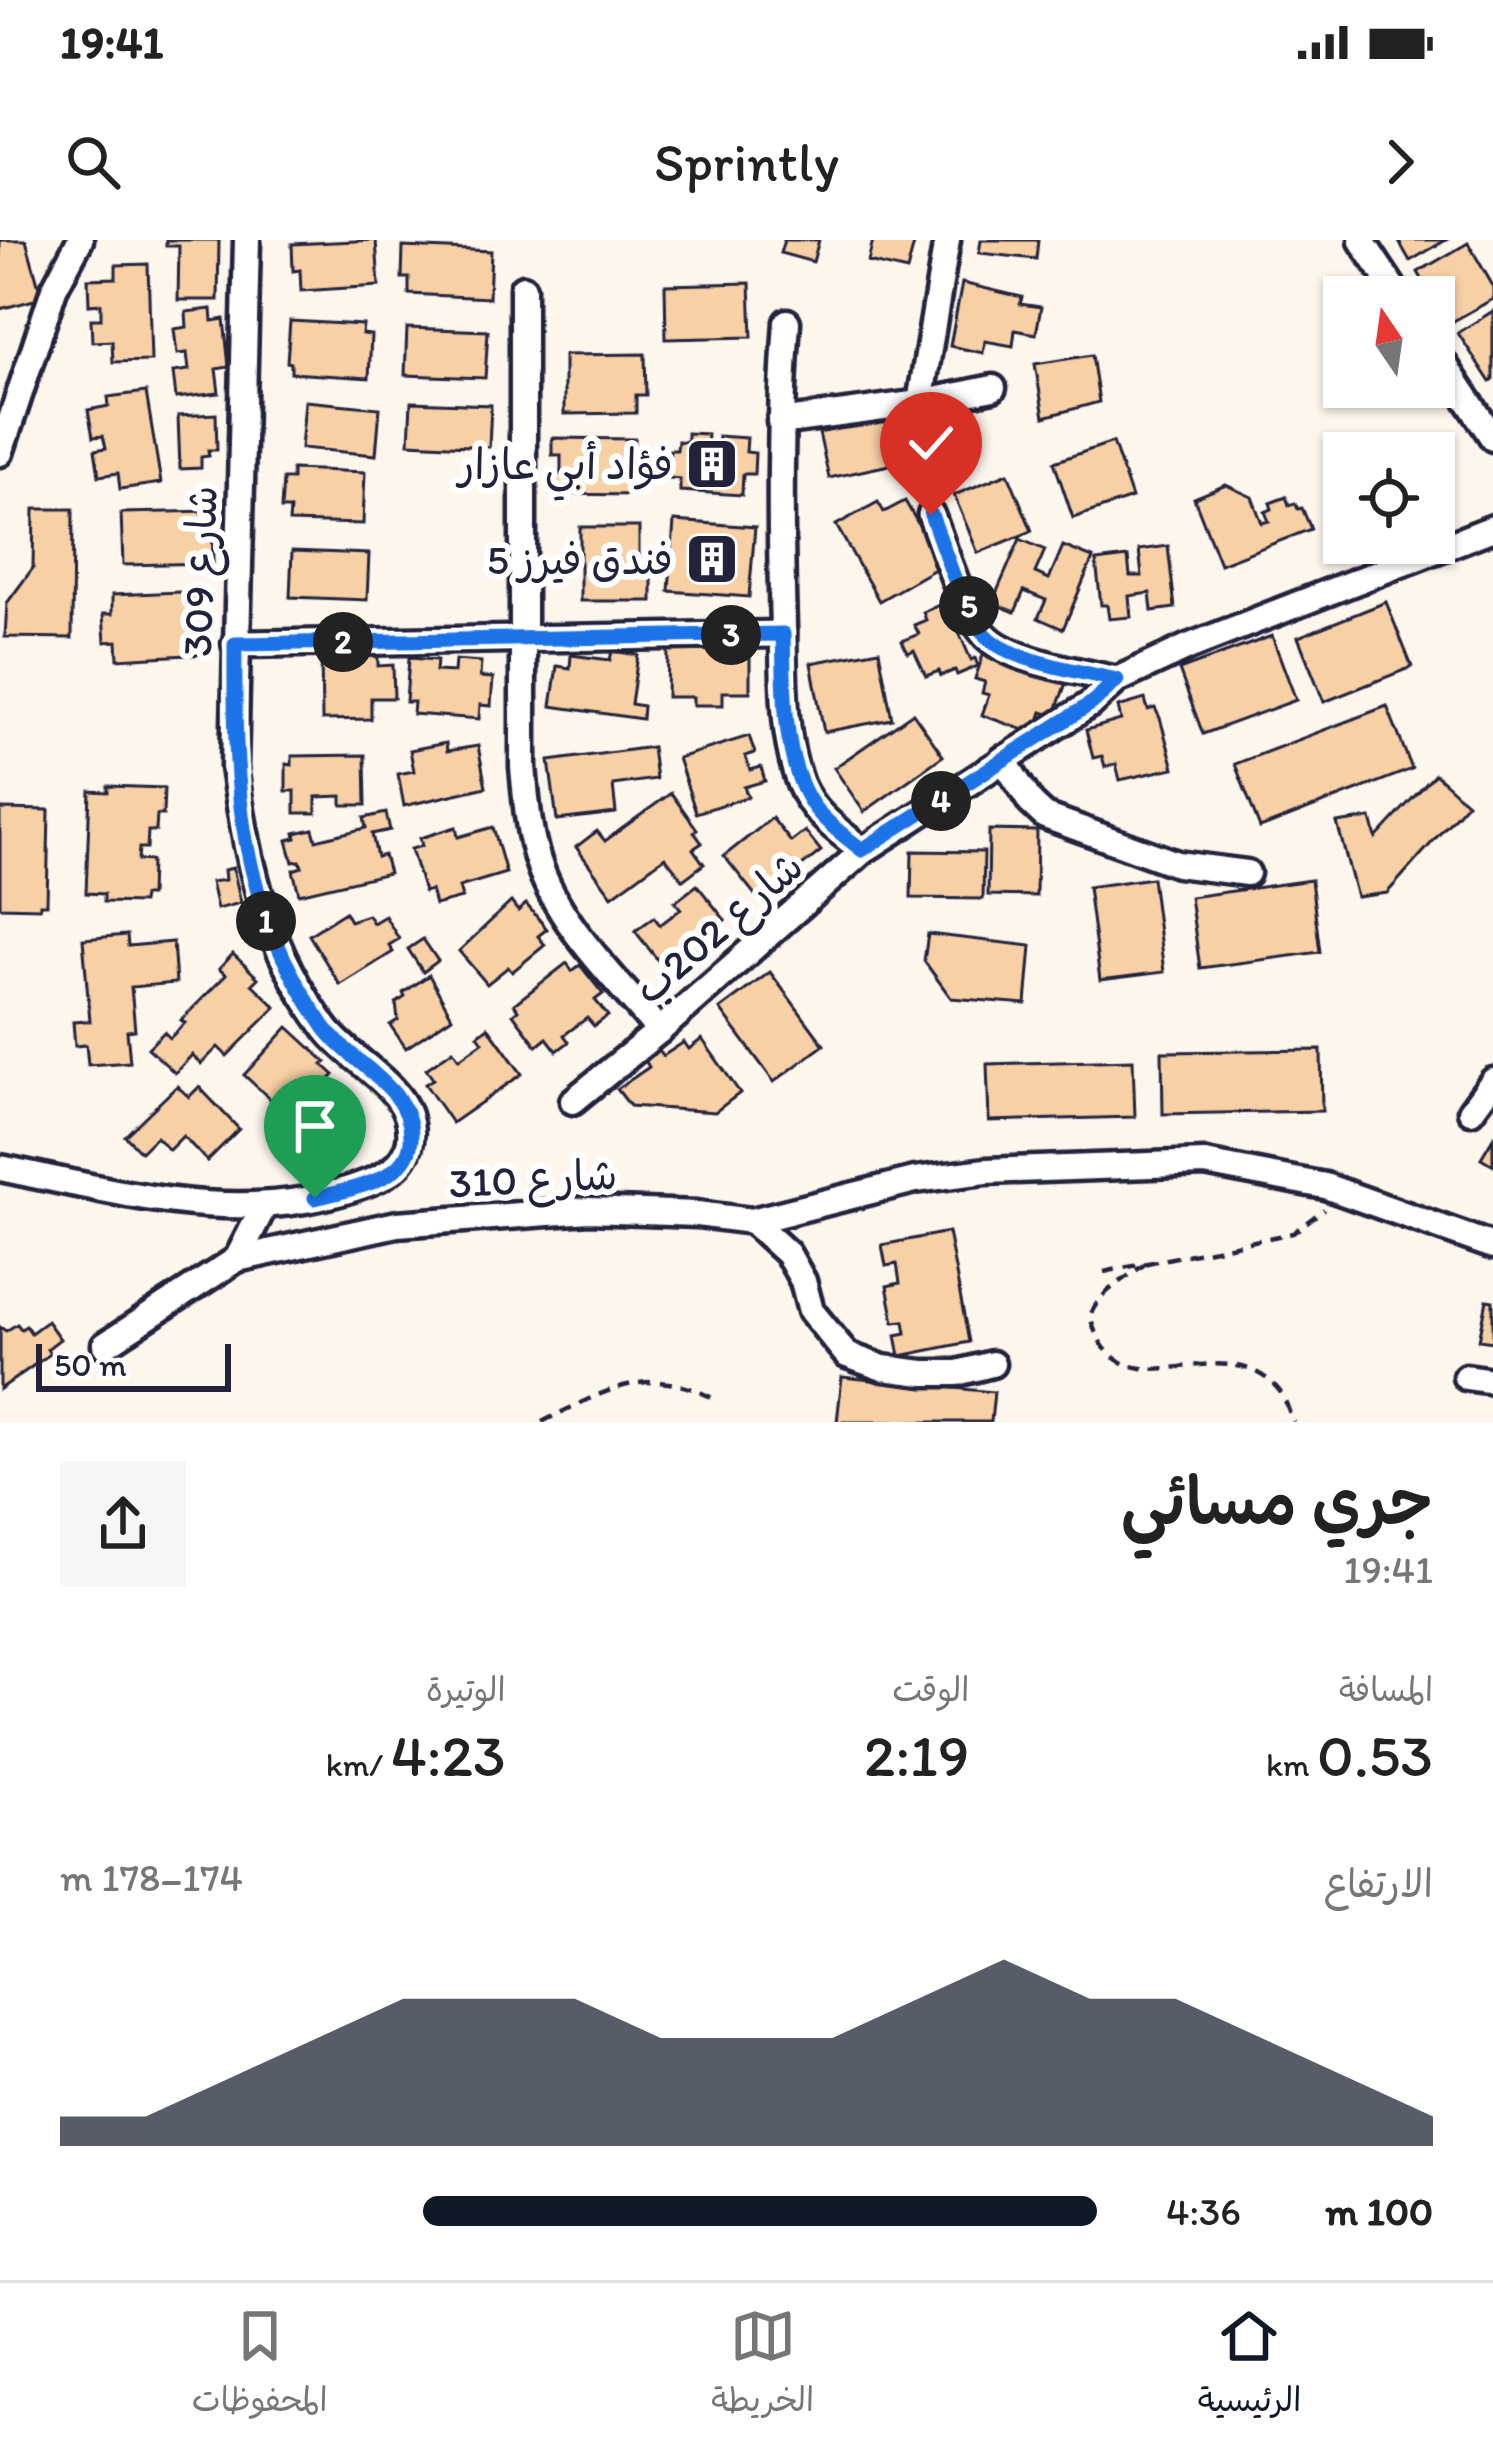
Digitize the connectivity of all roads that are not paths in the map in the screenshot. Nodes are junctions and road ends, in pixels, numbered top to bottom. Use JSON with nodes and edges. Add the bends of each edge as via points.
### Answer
{"nodes":[{"id":1,"x":80,"y":240,"type":"edge"},
{"id":2,"x":247,"y":240,"type":"edge"},
{"id":3,"x":947,"y":240,"type":"edge"},
{"id":4,"x":1362,"y":241,"type":"edge"},
{"id":5,"x":1385,"y":276,"type":"edge"},
{"id":6,"x":523,"y":289,"type":"dead end"},
{"id":7,"x":787,"y":322,"type":"dead end"},
{"id":8,"x":1455,"y":381,"type":"edge"},
{"id":9,"x":993,"y":388,"type":"dead end"},
{"id":10,"x":920,"y":403,"type":"junction"},
{"id":11,"x":780,"y":422,"type":"junction"},
{"id":12,"x":1493,"y":438,"type":"edge"},
{"id":13,"x":0,"y":453,"type":"edge"},
{"id":14,"x":931,"y":515,"type":"dead end"},
{"id":15,"x":1493,"y":528,"type":"edge"},
{"id":16,"x":783,"y":634,"type":"junction"},
{"id":17,"x":524,"y":639,"type":"junction"},
{"id":18,"x":235,"y":644,"type":"junction"},
{"id":19,"x":1117,"y":680,"type":"junction"},
{"id":20,"x":1004,"y":759,"type":"junction"},
{"id":21,"x":862,"y":850,"type":"junction"},
{"id":22,"x":1247,"y":873,"type":"dead end"},
{"id":23,"x":659,"y":1031,"type":"junction"},
{"id":24,"x":1493,"y":1081,"type":"edge"},
{"id":25,"x":573,"y":1101,"type":"dead end"},
{"id":26,"x":1471,"y":1112,"type":"dead end"},
{"id":27,"x":412,"y":1139,"type":"joint"},
{"id":28,"x":9,"y":1170,"type":"edge"},
{"id":29,"x":264,"y":1206,"type":"junction"},
{"id":30,"x":752,"y":1221,"type":"junction"},
{"id":31,"x":1493,"y":1246,"type":"edge"},
{"id":32,"x":237,"y":1258,"type":"junction"},
{"id":33,"x":105,"y":1346,"type":"dead end"},
{"id":34,"x":992,"y":1364,"type":"dead end"},
{"id":35,"x":1466,"y":1377,"type":"dead end"},
{"id":36,"x":1493,"y":1381,"type":"edge"}],
"edges":[{"from":1,"to":13,"type":"street","via":[[54,289]]},
{"from":2,"to":18,"type":"street","name":"شارع 309"},
{"from":3,"to":10,"type":"street"},
{"from":4,"to":5,"type":"street"},
{"from":6,"to":17,"type":"street"},
{"from":7,"to":11,"type":"street"},
{"from":8,"to":12,"type":"street"},
{"from":9,"to":10,"type":"street"},
{"from":10,"to":11,"type":"street"},
{"from":11,"to":16,"type":"street"},
{"from":14,"to":19,"type":"street","via":[[985,635],[1041,662]]},
{"from":15,"to":19,"type":"street","name":"شارع 202ب"},
{"from":16,"to":17,"type":"street"},
{"from":16,"to":21,"type":"street","via":[[802,788]]},
{"from":17,"to":18,"type":"street"},
{"from":17,"to":23,"type":"street","via":[[523,767],[538,862],[571,926]]},
{"from":18,"to":27,"type":"street","name":"شارع 309","via":[[234,767],[263,916],[327,1030],[395,1093]]},
{"from":19,"to":20,"type":"street","name":"شارع 202ب"},
{"from":20,"to":21,"type":"street","name":"شارع 202ب"},
{"from":20,"to":22,"type":"street","via":[[1046,816],[1177,864]]},
{"from":21,"to":23,"type":"street","name":"شارع 202ب"},
{"from":23,"to":25,"type":"street","name":"شارع 202ب"},
{"from":24,"to":26,"type":"street"},
{"from":27,"to":29,"type":"street","name":"شارع 310","via":[[408,1156],[375,1180]]},
{"from":28,"to":29,"type":"street","name":"شارع 310","via":[[138,1198]]},
{"from":29,"to":32,"type":"street"},
{"from":30,"to":31,"type":"street","via":[[915,1180],[1205,1162],[1325,1186]]},
{"from":30,"to":32,"type":"street","name":"شارع 310","via":[[589,1210],[397,1224]]},
{"from":30,"to":34,"type":"street","via":[[788,1254],[811,1312],[847,1355],[923,1373]]},
{"from":32,"to":33,"type":"street"},
{"from":35,"to":36,"type":"street"}]}
